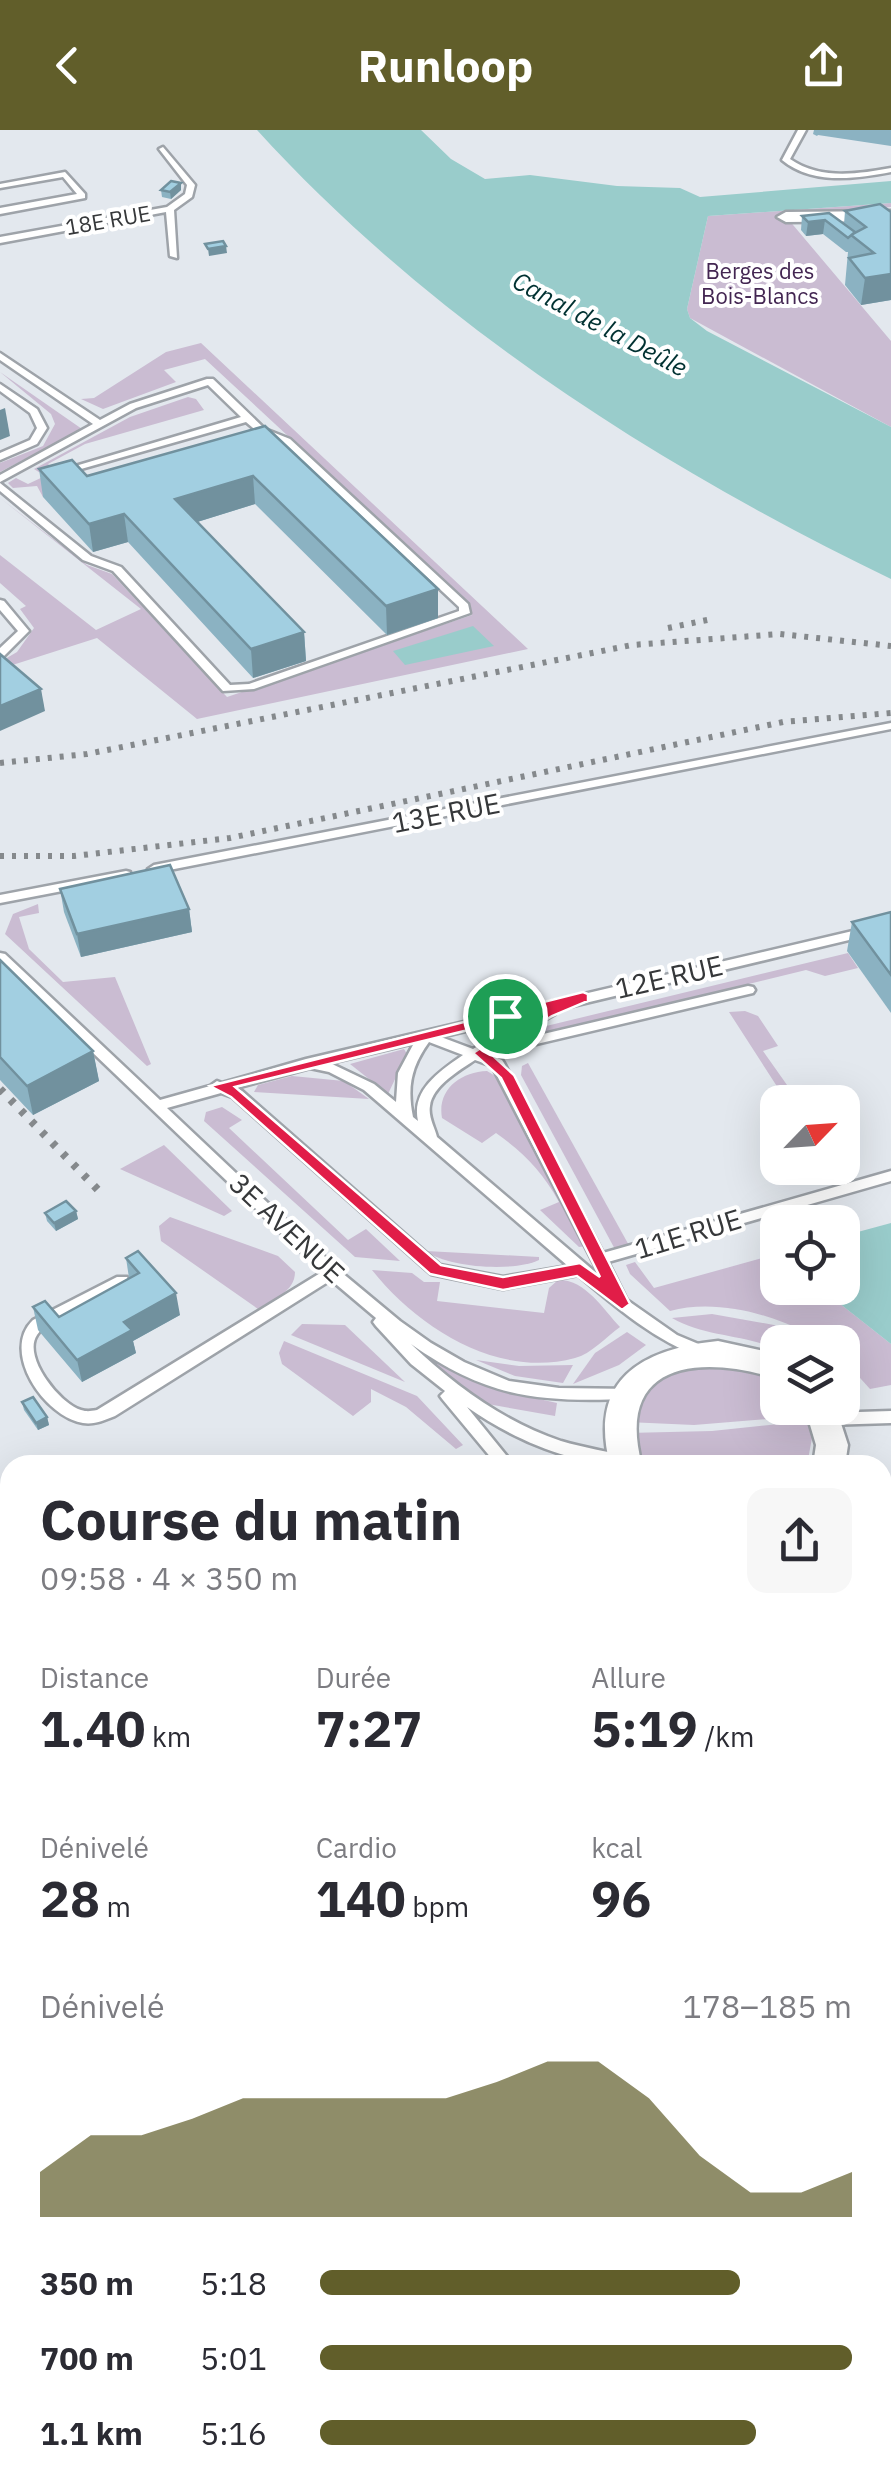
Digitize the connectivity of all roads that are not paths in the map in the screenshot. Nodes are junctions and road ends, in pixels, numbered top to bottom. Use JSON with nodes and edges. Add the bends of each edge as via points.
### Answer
{"nodes":[{"id":1,"x":802,"y":130,"type":"edge"},
{"id":2,"x":163,"y":149,"type":"dead end"},
{"id":3,"x":891,"y":170,"type":"edge"},
{"id":4,"x":0,"y":186,"type":"edge"},
{"id":5,"x":170,"y":209,"type":"junction"},
{"id":6,"x":0,"y":212,"type":"edge"},
{"id":7,"x":891,"y":216,"type":"edge"},
{"id":8,"x":786,"y":217,"type":"dead end"},
{"id":9,"x":0,"y":240,"type":"edge"},
{"id":10,"x":174,"y":256,"type":"dead end"},
{"id":11,"x":0,"y":356,"type":"edge"},
{"id":12,"x":0,"y":387,"type":"edge"},
{"id":13,"x":248,"y":418,"type":"junction"},
{"id":14,"x":100,"y":424,"type":"junction"},
{"id":15,"x":0,"y":457,"type":"edge"},
{"id":16,"x":77,"y":467,"type":"edge"},
{"id":17,"x":0,"y":482,"type":"edge"},
{"id":18,"x":0,"y":603,"type":"edge"},
{"id":19,"x":0,"y":654,"type":"edge"},
{"id":20,"x":891,"y":726,"type":"edge"},
{"id":21,"x":0,"y":899,"type":"edge"},
{"id":22,"x":891,"y":926,"type":"edge"},
{"id":23,"x":0,"y":958,"type":"edge"},
{"id":24,"x":748,"y":990,"type":"dead end"},
{"id":25,"x":583,"y":997,"type":"junction"},
{"id":26,"x":426,"y":1036,"type":"junction"},
{"id":27,"x":481,"y":1053,"type":"junction"},
{"id":28,"x":306,"y":1064,"type":"junction"},
{"id":29,"x":218,"y":1086,"type":"junction"},
{"id":30,"x":156,"y":1106,"type":"junction"},
{"id":31,"x":406,"y":1117,"type":"junction"},
{"id":32,"x":435,"y":1143,"type":"junction"},
{"id":33,"x":891,"y":1176,"type":"edge"},
{"id":34,"x":600,"y":1259,"type":"junction"},
{"id":35,"x":580,"y":1269,"type":"junction"},
{"id":36,"x":339,"y":1277,"type":"junction"},
{"id":37,"x":122,"y":1282,"type":"edge"},
{"id":38,"x":622,"y":1304,"type":"junction"},
{"id":39,"x":703,"y":1352,"type":"junction"},
{"id":40,"x":410,"y":1353,"type":"junction"},
{"id":41,"x":760,"y":1361,"type":"edge"},
{"id":42,"x":628,"y":1393,"type":"junction"},
{"id":43,"x":860,"y":1415,"type":"edge"},
{"id":44,"x":891,"y":1417,"type":"edge"},
{"id":45,"x":827,"y":1425,"type":"edge"},
{"id":46,"x":497,"y":1455,"type":"edge"},
{"id":47,"x":582,"y":1455,"type":"edge"},
{"id":48,"x":622,"y":1455,"type":"edge"},
{"id":49,"x":830,"y":1455,"type":"edge"}],
"edges":[{"from":1,"to":3,"type":"lane","via":[[786,160],[794,168],[833,175]]},
{"from":2,"to":5,"type":"lane","via":[[190,186]]},
{"from":4,"to":6,"type":"lane","via":[[65,174],[82,196]]},
{"from":5,"to":9,"type":"lane","name":"18E RUE"},
{"from":5,"to":10,"type":"lane","name":"18E RUE"},
{"from":7,"to":8,"type":"street"},
{"from":11,"to":14,"type":"lane"},
{"from":12,"to":15,"type":"lane","via":[[34,411],[42,428],[34,442]]},
{"from":13,"to":14,"type":"lane","via":[[210,382],[133,406]]},
{"from":13,"to":16,"type":"lane"},
{"from":13,"to":17,"type":"lane","via":[[287,441],[465,613],[250,687],[227,689],[116,569],[87,558],[36,520]]},
{"from":14,"to":17,"type":"lane"},
{"from":18,"to":19,"type":"lane","via":[[24,631]]},
{"from":20,"to":21,"type":"lane","name":"13E RUE"},
{"from":22,"to":25,"type":"lane","name":"12E RUE"},
{"from":23,"to":30,"type":"lane","name":"3E AVENUE"},
{"from":24,"to":27,"type":"lane"},
{"from":25,"to":26,"type":"lane","name":"12E RUE"},
{"from":25,"to":27,"type":"lane"},
{"from":26,"to":27,"type":"lane"},
{"from":26,"to":28,"type":"lane","name":"12E RUE"},
{"from":26,"to":31,"type":"lane","via":[[403,1070]]},
{"from":27,"to":32,"type":"lane","via":[[423,1100]]},
{"from":27,"to":34,"type":"lane","via":[[507,1075]]},
{"from":28,"to":29,"type":"lane","name":"12E RUE"},
{"from":28,"to":31,"type":"lane","via":[[350,1075]]},
{"from":29,"to":30,"type":"lane","name":"12E RUE"},
{"from":29,"to":35,"type":"lane","via":[[236,1094],[436,1270],[503,1284]]},
{"from":30,"to":36,"type":"lane","name":"3E AVENUE"},
{"from":31,"to":32,"type":"lane"},
{"from":32,"to":35,"type":"lane"},
{"from":33,"to":34,"type":"lane","name":"11E RUE"},
{"from":34,"to":38,"type":"lane"},
{"from":35,"to":38,"type":"lane"},
{"from":36,"to":37,"type":"lane","via":[[109,1412],[76,1416],[26,1360],[24,1347],[32,1329]]},
{"from":36,"to":40,"type":"lane"},
{"from":36,"to":42,"type":"lane","name":"3E AVENUE","via":[[404,1331],[494,1382],[528,1392]]},
{"from":38,"to":39,"type":"lane"},
{"from":39,"to":41,"type":"street"},
{"from":39,"to":42,"type":"street","via":[[646,1373]]},
{"from":40,"to":46,"type":"lane"},
{"from":40,"to":47,"type":"lane","via":[[513,1430]]},
{"from":42,"to":48,"type":"street","via":[[618,1415]]},
{"from":43,"to":44,"type":"lane"},
{"from":45,"to":49,"type":"street"}]}
